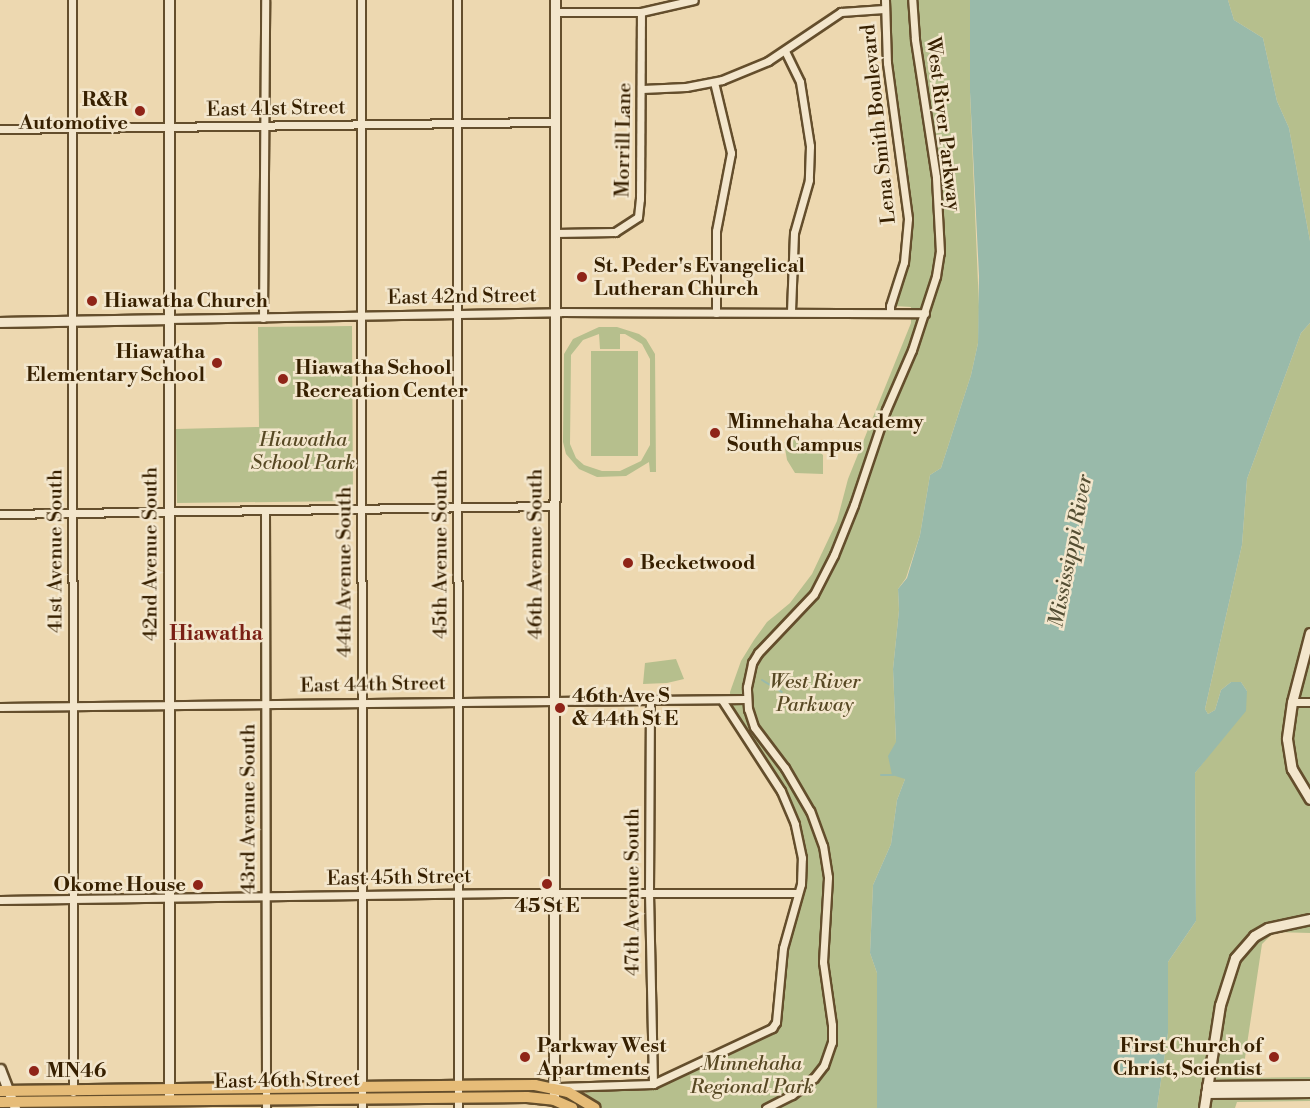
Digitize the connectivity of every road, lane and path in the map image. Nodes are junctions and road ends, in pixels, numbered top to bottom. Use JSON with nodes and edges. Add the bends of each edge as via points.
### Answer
{"nodes":[{"id":1,"x":72,"y":0,"type":"edge"},
{"id":2,"x":169,"y":0,"type":"edge"},
{"id":3,"x":265,"y":0,"type":"edge"},
{"id":4,"x":361,"y":0,"type":"edge"},
{"id":5,"x":457,"y":0,"type":"edge"},
{"id":6,"x":555,"y":0,"type":"edge"},
{"id":7,"x":694,"y":0,"type":"edge"},
{"id":8,"x":885,"y":0,"type":"edge"},
{"id":9,"x":912,"y":0,"type":"edge"},
{"id":10,"x":884,"y":9,"type":"junction"},
{"id":11,"x":555,"y":12,"type":"junction"},
{"id":12,"x":641,"y":12,"type":"junction"},
{"id":13,"x":785,"y":51,"type":"junction"},
{"id":14,"x":714,"y":82,"type":"junction"},
{"id":15,"x":642,"y":89,"type":"junction"},
{"id":16,"x":553,"y":122,"type":"junction"},
{"id":17,"x":458,"y":123,"type":"junction"},
{"id":18,"x":361,"y":125,"type":"junction"},
{"id":19,"x":265,"y":126,"type":"junction"},
{"id":20,"x":169,"y":127,"type":"junction"},
{"id":21,"x":72,"y":128,"type":"junction"},
{"id":22,"x":0,"y":129,"type":"edge"},
{"id":23,"x":555,"y":232,"type":"junction"},
{"id":24,"x":553,"y":312,"type":"junction"},
{"id":25,"x":791,"y":312,"type":"junction"},
{"id":26,"x":716,"y":313,"type":"junction"},
{"id":27,"x":890,"y":313,"type":"junction"},
{"id":28,"x":925,"y":313,"type":"junction"},
{"id":29,"x":458,"y":316,"type":"junction"},
{"id":30,"x":361,"y":317,"type":"junction"},
{"id":31,"x":263,"y":318,"type":"junction"},
{"id":32,"x":168,"y":319,"type":"junction"},
{"id":33,"x":72,"y":321,"type":"junction"},
{"id":34,"x":0,"y":322,"type":"edge"},
{"id":35,"x":554,"y":506,"type":"junction"},
{"id":36,"x":458,"y":508,"type":"junction"},
{"id":37,"x":361,"y":509,"type":"junction"},
{"id":38,"x":265,"y":510,"type":"junction"},
{"id":39,"x":168,"y":512,"type":"junction"},
{"id":40,"x":72,"y":513,"type":"junction"},
{"id":41,"x":0,"y":514,"type":"edge"},
{"id":42,"x":1310,"y":633,"type":"edge"},
{"id":43,"x":554,"y":699,"type":"junction"},
{"id":44,"x":746,"y":699,"type":"junction"},
{"id":45,"x":457,"y":700,"type":"junction"},
{"id":46,"x":650,"y":700,"type":"junction"},
{"id":47,"x":722,"y":700,"type":"junction"},
{"id":48,"x":362,"y":702,"type":"junction"},
{"id":49,"x":1292,"y":702,"type":"junction"},
{"id":50,"x":1310,"y":702,"type":"edge"},
{"id":51,"x":169,"y":704,"type":"junction"},
{"id":52,"x":266,"y":704,"type":"junction"},
{"id":53,"x":0,"y":706,"type":"edge"},
{"id":54,"x":72,"y":706,"type":"junction"},
{"id":55,"x":1310,"y":799,"type":"edge"},
{"id":56,"x":555,"y":893,"type":"junction"},
{"id":57,"x":649,"y":893,"type":"junction"},
{"id":58,"x":798,"y":893,"type":"junction"},
{"id":59,"x":458,"y":894,"type":"junction"},
{"id":60,"x":362,"y":895,"type":"junction"},
{"id":61,"x":265,"y":896,"type":"junction"},
{"id":62,"x":169,"y":897,"type":"junction"},
{"id":63,"x":72,"y":898,"type":"junction"},
{"id":64,"x":0,"y":900,"type":"edge"},
{"id":65,"x":1310,"y":919,"type":"edge"},
{"id":66,"x":0,"y":1069,"type":"edge"},
{"id":67,"x":653,"y":1084,"type":"junction"},
{"id":68,"x":1310,"y":1085,"type":"edge"},
{"id":69,"x":554,"y":1087,"type":"junction"},
{"id":70,"x":1207,"y":1089,"type":"junction"},
{"id":71,"x":1295,"y":1089,"type":"junction"},
{"id":72,"x":4,"y":1091,"type":"edge"},
{"id":73,"x":1310,"y":1092,"type":"edge"},
{"id":74,"x":73,"y":1096,"type":"junction"},
{"id":75,"x":458,"y":1097,"type":"edge"},
{"id":76,"x":362,"y":1098,"type":"edge"},
{"id":77,"x":169,"y":1099,"type":"edge"},
{"id":78,"x":266,"y":1099,"type":"edge"},
{"id":79,"x":0,"y":1102,"type":"edge"},
{"id":80,"x":554,"y":1104,"type":"edge"},
{"id":81,"x":14,"y":1105,"type":"edge"},
{"id":82,"x":572,"y":1108,"type":"edge"},
{"id":83,"x":595,"y":1108,"type":"edge"},
{"id":84,"x":766,"y":1108,"type":"edge"},
{"id":85,"x":1204,"y":1108,"type":"edge"}],
"edges":[{"from":1,"to":21,"type":"street","name":"41st Avenue South"},
{"from":2,"to":20,"type":"street","name":"42nd Avenue South"},
{"from":3,"to":19,"type":"street"},
{"from":4,"to":18,"type":"street","name":"44th Avenue South"},
{"from":5,"to":17,"type":"street","name":"45th Avenue South"},
{"from":6,"to":11,"type":"street","name":"46th Avenue South"},
{"from":7,"to":12,"type":"street"},
{"from":8,"to":10,"type":"street","name":"Lena Smith Boulevard"},
{"from":9,"to":28,"type":"street","name":"West River Parkway","via":[[933,144],[940,231],[939,263]]},
{"from":10,"to":13,"type":"street","via":[[841,12]]},
{"from":10,"to":27,"type":"street","name":"Lena Smith Boulevard","via":[[887,63],[908,219],[904,262]]},
{"from":11,"to":12,"type":"street"},
{"from":11,"to":16,"type":"street","name":"46th Avenue South"},
{"from":12,"to":15,"type":"street","name":"Morrill Lane"},
{"from":13,"to":14,"type":"street"},
{"from":13,"to":25,"type":"street","via":[[800,82],[810,146],[809,180],[794,233]]},
{"from":14,"to":15,"type":"street","via":[[664,90]]},
{"from":14,"to":26,"type":"street","via":[[731,153],[716,231]]},
{"from":15,"to":23,"type":"street","name":"Morrill Lane","via":[[638,217],[615,232]]},
{"from":16,"to":17,"type":"street","name":"East 41st Street"},
{"from":16,"to":23,"type":"street","name":"46th Avenue South"},
{"from":17,"to":18,"type":"street","name":"East 41st Street"},
{"from":17,"to":29,"type":"street","name":"45th Avenue South"},
{"from":18,"to":19,"type":"street","name":"East 41st Street"},
{"from":18,"to":30,"type":"street","name":"44th Avenue South"},
{"from":19,"to":20,"type":"street","name":"East 41st Street"},
{"from":19,"to":31,"type":"street"},
{"from":20,"to":21,"type":"street","name":"East 41st Street"},
{"from":20,"to":32,"type":"street","name":"42nd Avenue South"},
{"from":21,"to":22,"type":"street","name":"East 41st Street"},
{"from":21,"to":33,"type":"street","name":"41st Avenue South"},
{"from":23,"to":24,"type":"street","name":"46th Avenue South"},
{"from":24,"to":26,"type":"street","name":"East 42nd Street"},
{"from":24,"to":29,"type":"street","name":"East 42nd Street"},
{"from":24,"to":35,"type":"street","name":"46th Avenue South"},
{"from":25,"to":26,"type":"street","name":"East 42nd Street"},
{"from":25,"to":27,"type":"street","name":"East 42nd Street"},
{"from":27,"to":28,"type":"street","name":"East 42nd Street"},
{"from":28,"to":44,"type":"street","name":"West River Parkway","via":[[834,555],[814,594],[758,653]]},
{"from":29,"to":30,"type":"street","name":"East 42nd Street"},
{"from":29,"to":36,"type":"street","name":"45th Avenue South"},
{"from":30,"to":31,"type":"street","name":"East 42nd Street"},
{"from":30,"to":37,"type":"street","name":"44th Avenue South"},
{"from":31,"to":32,"type":"street","name":"East 42nd Street"},
{"from":32,"to":33,"type":"street","name":"East 42nd Street"},
{"from":32,"to":39,"type":"street","name":"42nd Avenue South"},
{"from":33,"to":34,"type":"street","name":"East 42nd Street"},
{"from":33,"to":40,"type":"street","name":"41st Avenue South"},
{"from":35,"to":36,"type":"street"},
{"from":35,"to":43,"type":"street","name":"46th Avenue South"},
{"from":36,"to":37,"type":"street"},
{"from":36,"to":45,"type":"street","name":"45th Avenue South"},
{"from":37,"to":38,"type":"street"},
{"from":37,"to":48,"type":"street","name":"44th Avenue South"},
{"from":38,"to":39,"type":"street"},
{"from":38,"to":52,"type":"street","name":"43rd Avenue South"},
{"from":39,"to":40,"type":"street"},
{"from":39,"to":51,"type":"street","name":"42nd Avenue South"},
{"from":40,"to":41,"type":"street"},
{"from":40,"to":54,"type":"street","name":"41st Avenue South"},
{"from":42,"to":49,"type":"street"},
{"from":43,"to":45,"type":"street","name":"East 44th Street"},
{"from":43,"to":46,"type":"street","name":"East 44th Street"},
{"from":43,"to":56,"type":"street","name":"46th Avenue South"},
{"from":44,"to":47,"type":"street","name":"East 44th Street"},
{"from":44,"to":84,"type":"street","name":"West River Parkway","via":[[754,727],[810,811],[827,867],[824,962],[832,1042],[824,1065],[814,1078]]},
{"from":45,"to":48,"type":"street","name":"East 44th Street"},
{"from":45,"to":59,"type":"street","name":"45th Avenue South"},
{"from":46,"to":47,"type":"street","name":"East 44th Street"},
{"from":46,"to":57,"type":"street","name":"47th Avenue South"},
{"from":47,"to":58,"type":"street","via":[[781,791],[795,824],[802,858]]},
{"from":48,"to":52,"type":"street","name":"East 44th Street"},
{"from":48,"to":60,"type":"street","name":"44th Avenue South"},
{"from":49,"to":50,"type":"street"},
{"from":49,"to":55,"type":"street","via":[[1287,739],[1290,762],[1299,785]]},
{"from":51,"to":52,"type":"street","name":"East 44th Street"},
{"from":51,"to":54,"type":"street","name":"East 44th Street"},
{"from":51,"to":62,"type":"street","name":"42nd Avenue South"},
{"from":52,"to":61,"type":"street","name":"43rd Avenue South"},
{"from":53,"to":54,"type":"street","name":"East 44th Street"},
{"from":54,"to":63,"type":"street","name":"41st Avenue South"},
{"from":56,"to":57,"type":"street","name":"East 45th Street"},
{"from":56,"to":59,"type":"street","name":"East 45th Street"},
{"from":56,"to":69,"type":"street","name":"46th Avenue South"},
{"from":57,"to":58,"type":"street","name":"East 45th Street"},
{"from":57,"to":67,"type":"street","name":"47th Avenue South"},
{"from":58,"to":67,"type":"street","via":[[783,948],[777,1015],[772,1028]]},
{"from":59,"to":60,"type":"street","name":"East 45th Street"},
{"from":59,"to":75,"type":"street","name":"45th Avenue South"},
{"from":60,"to":61,"type":"street","name":"East 45th Street"},
{"from":60,"to":76,"type":"street","name":"44th Avenue South"},
{"from":61,"to":62,"type":"street","name":"East 45th Street"},
{"from":61,"to":78,"type":"street","name":"43rd Avenue South"},
{"from":62,"to":63,"type":"street","name":"East 45th Street"},
{"from":62,"to":77,"type":"street","name":"42nd Avenue South"},
{"from":63,"to":64,"type":"street","name":"East 45th Street"},
{"from":63,"to":74,"type":"street","name":"41st Avenue South"},
{"from":65,"to":70,"type":"street","via":[[1268,928],[1254,936],[1235,958],[1220,1005]]},
{"from":66,"to":72,"type":"street"},
{"from":67,"to":69,"type":"street","name":"East 46th Street"},
{"from":68,"to":71,"type":"street"},
{"from":69,"to":75,"type":"main road","name":"East 46th Street"},
{"from":69,"to":80,"type":"street","name":"46th Avenue South"},
{"from":69,"to":83,"type":"main road","name":"East 46th Street"},
{"from":70,"to":71,"type":"street"},
{"from":70,"to":85,"type":"street"},
{"from":71,"to":73,"type":"street"},
{"from":72,"to":74,"type":"main road","name":"East 46th Street"},
{"from":72,"to":81,"type":"street"},
{"from":74,"to":77,"type":"main road","name":"East 46th Street"},
{"from":74,"to":81,"type":"main road","name":"East 46th Street"},
{"from":75,"to":76,"type":"main road","name":"East 46th Street"},
{"from":75,"to":80,"type":"main road","name":"East 46th Street","via":[[527,1096]]},
{"from":76,"to":78,"type":"main road","name":"East 46th Street"},
{"from":77,"to":78,"type":"main road","name":"East 46th Street"},
{"from":79,"to":81,"type":"main road","name":"East 46th Street"},
{"from":80,"to":82,"type":"main road","name":"East 46th Street"}]}
